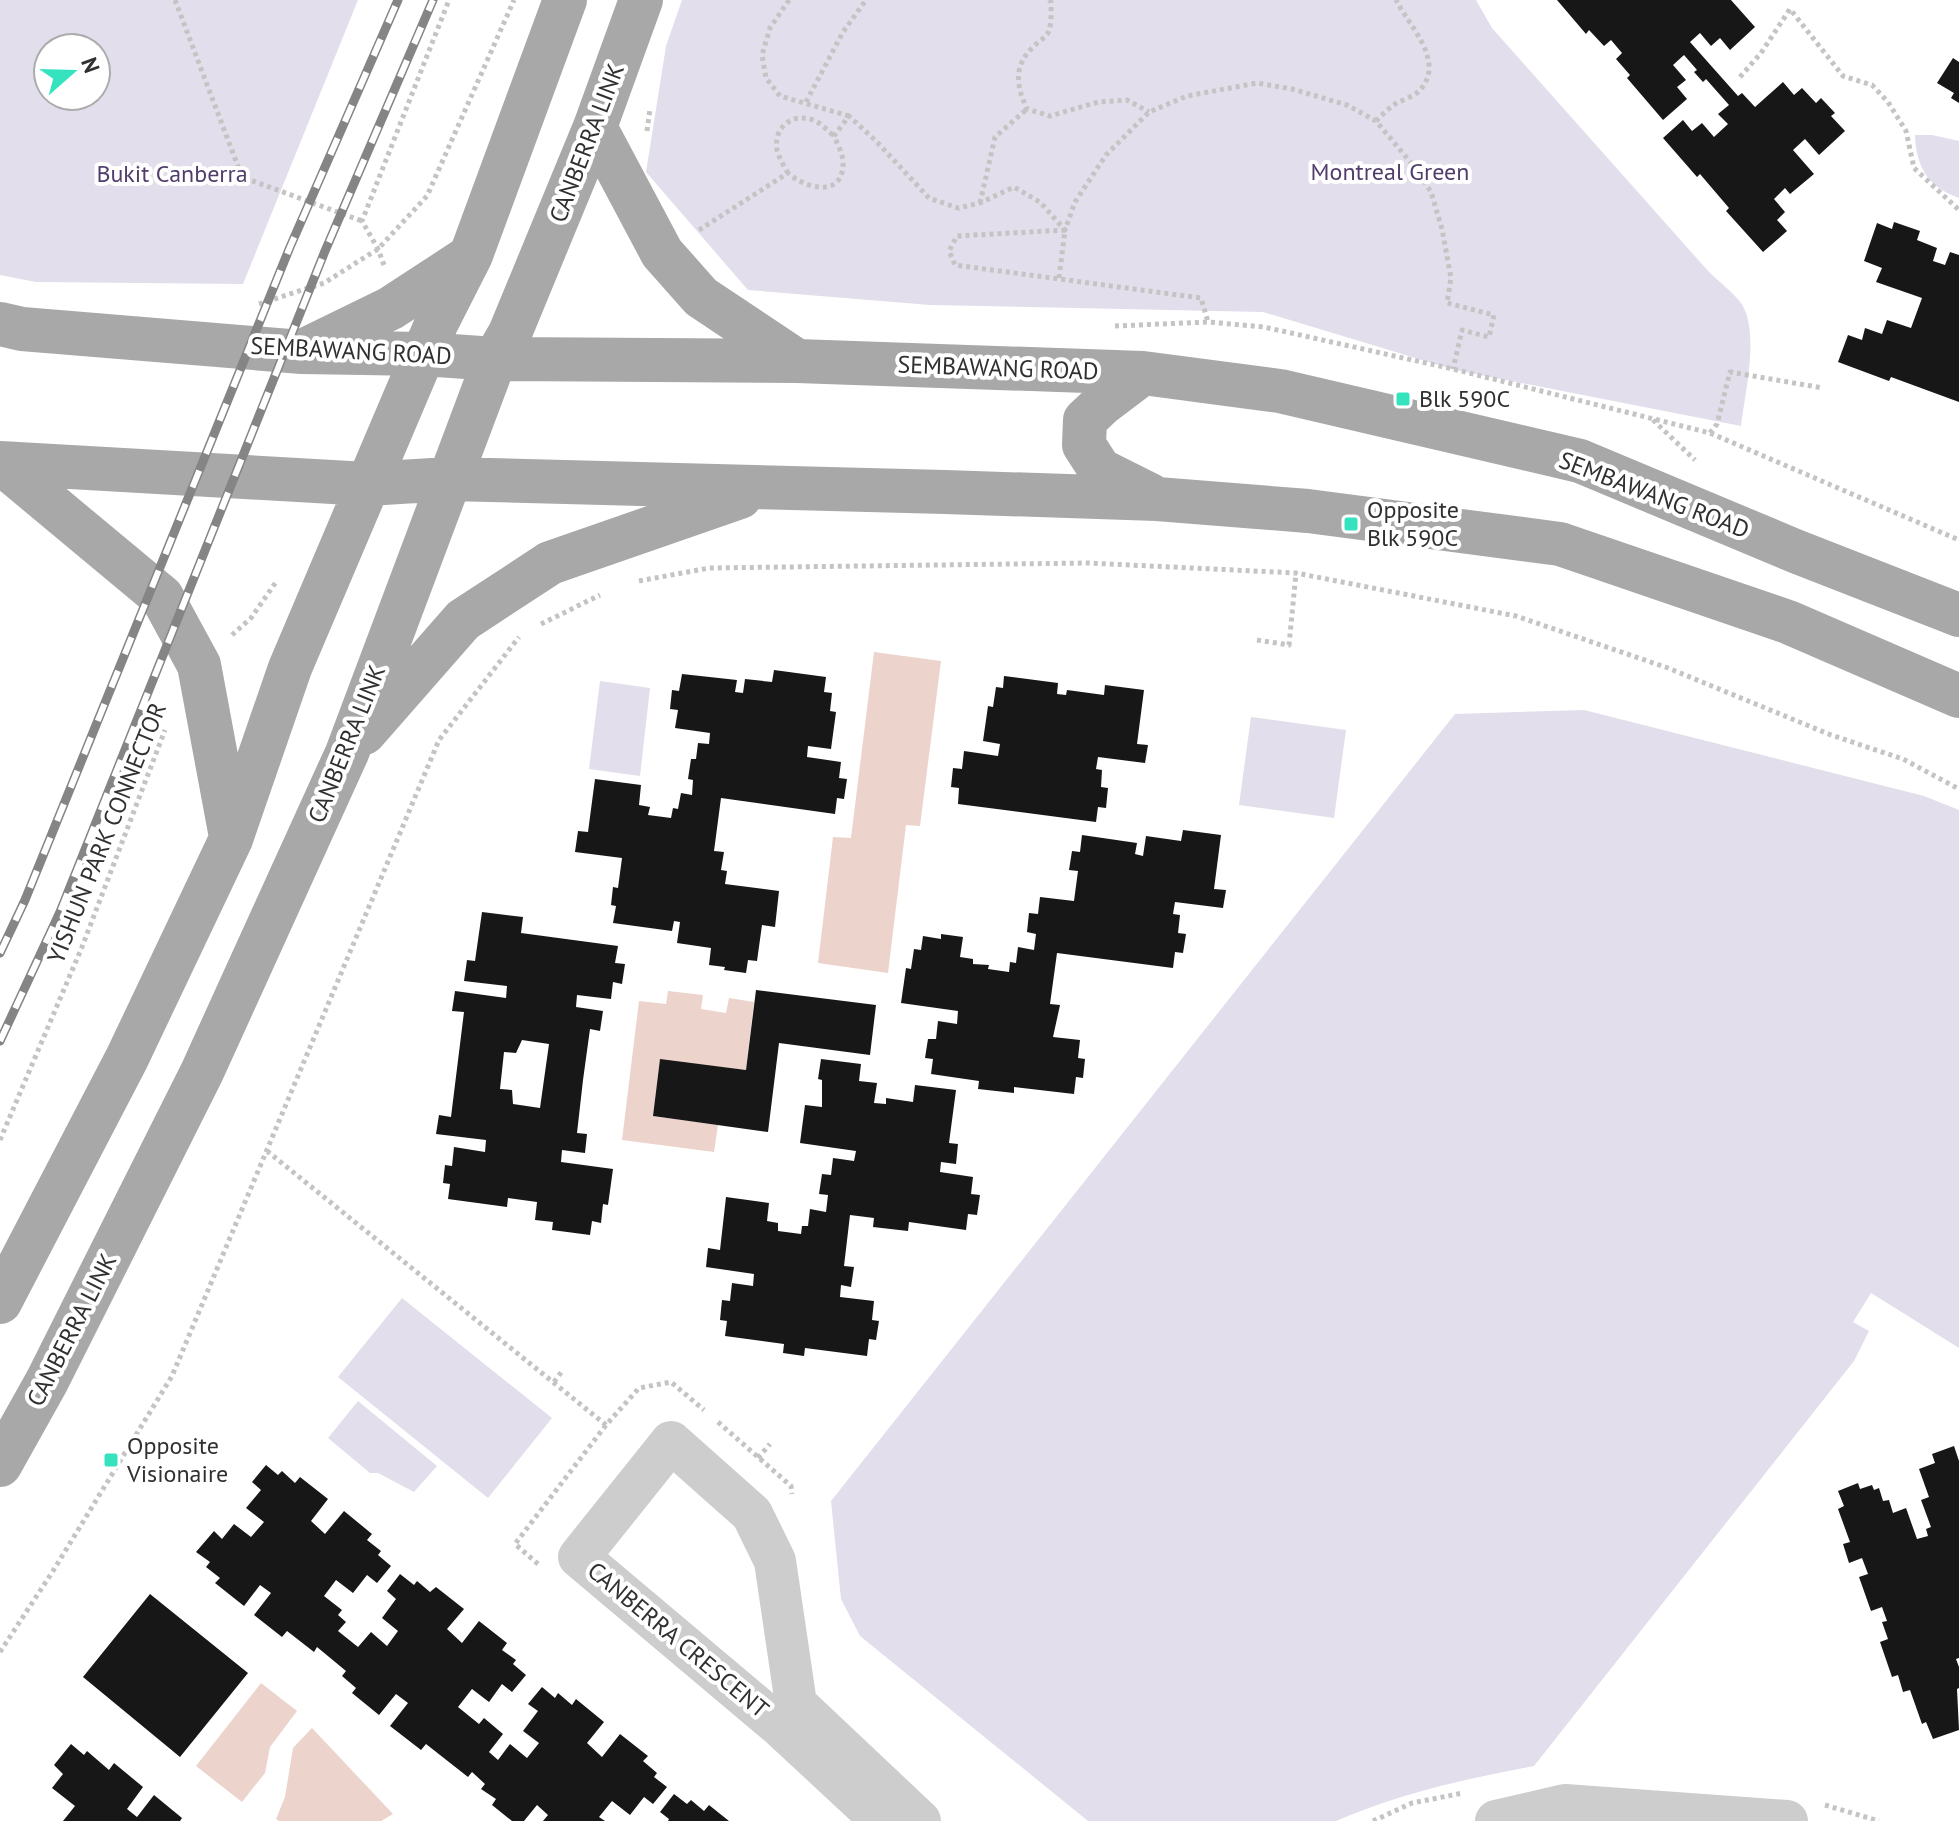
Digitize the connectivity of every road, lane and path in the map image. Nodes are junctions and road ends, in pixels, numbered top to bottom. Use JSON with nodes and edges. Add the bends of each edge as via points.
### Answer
{"nodes":[{"id":1,"x":175,"y":0,"type":"edge"},
{"id":2,"x":449,"y":0,"type":"edge"},
{"id":3,"x":514,"y":0,"type":"edge"},
{"id":4,"x":565,"y":0,"type":"edge"},
{"id":5,"x":641,"y":0,"type":"edge"},
{"id":6,"x":789,"y":0,"type":"edge"},
{"id":7,"x":866,"y":0,"type":"edge"},
{"id":8,"x":1396,"y":0,"type":"edge"},
{"id":9,"x":1052,"y":1,"type":"edge"},
{"id":10,"x":1740,"y":77,"type":"dead end"},
{"id":11,"x":806,"y":102,"type":"junction"},
{"id":12,"x":650,"y":106,"type":"dead end"},
{"id":13,"x":1027,"y":109,"type":"junction"},
{"id":14,"x":1149,"y":112,"type":"junction"},
{"id":15,"x":849,"y":116,"type":"junction"},
{"id":16,"x":1376,"y":121,"type":"junction"},
{"id":17,"x":595,"y":127,"type":"junction"},
{"id":18,"x":834,"y":136,"type":"junction"},
{"id":19,"x":648,"y":146,"type":"dead end"},
{"id":20,"x":788,"y":173,"type":"junction"},
{"id":21,"x":980,"y":203,"type":"junction"},
{"id":22,"x":1959,"y":210,"type":"edge"},
{"id":23,"x":362,"y":221,"type":"junction"},
{"id":24,"x":1065,"y":230,"type":"junction"},
{"id":25,"x":692,"y":234,"type":"dead end"},
{"id":26,"x":471,"y":255,"type":"junction"},
{"id":27,"x":1059,"y":278,"type":"junction"},
{"id":28,"x":1208,"y":322,"type":"dead end"},
{"id":29,"x":0,"y":324,"type":"edge"},
{"id":30,"x":302,"y":352,"type":"junction"},
{"id":31,"x":423,"y":354,"type":"junction"},
{"id":32,"x":495,"y":359,"type":"junction"},
{"id":33,"x":797,"y":361,"type":"junction"},
{"id":34,"x":1453,"y":369,"type":"dead end"},
{"id":35,"x":1143,"y":373,"type":"junction"},
{"id":36,"x":1823,"y":388,"type":"dead end"},
{"id":37,"x":1710,"y":433,"type":"dead end"},
{"id":38,"x":0,"y":463,"type":"edge"},
{"id":39,"x":449,"y":479,"type":"junction"},
{"id":40,"x":367,"y":484,"type":"junction"},
{"id":41,"x":768,"y":488,"type":"junction"},
{"id":42,"x":1157,"y":499,"type":"junction"},
{"id":43,"x":284,"y":570,"type":"dead end"},
{"id":44,"x":1296,"y":573,"type":"junction"},
{"id":45,"x":636,"y":581,"type":"dead end"},
{"id":46,"x":608,"y":591,"type":"dead end"},
{"id":47,"x":1959,"y":615,"type":"edge"},
{"id":48,"x":533,"y":629,"type":"dead end"},
{"id":49,"x":520,"y":635,"type":"dead end"},
{"id":50,"x":1257,"y":640,"type":"dead end"},
{"id":51,"x":199,"y":665,"type":"junction"},
{"id":52,"x":1959,"y":696,"type":"edge"},
{"id":53,"x":166,"y":727,"type":"dead end"},
{"id":54,"x":347,"y":753,"type":"junction"},
{"id":55,"x":1959,"y":789,"type":"edge"},
{"id":56,"x":231,"y":839,"type":"junction"},
{"id":57,"x":0,"y":1140,"type":"edge"},
{"id":58,"x":267,"y":1151,"type":"junction"},
{"id":59,"x":0,"y":1302,"type":"edge"},
{"id":60,"x":563,"y":1370,"type":"dead end"},
{"id":61,"x":554,"y":1382,"type":"junction"},
{"id":62,"x":606,"y":1425,"type":"junction"},
{"id":63,"x":770,"y":1444,"type":"dead end"},
{"id":64,"x":758,"y":1458,"type":"junction"},
{"id":65,"x":0,"y":1465,"type":"edge"},
{"id":66,"x":793,"y":1500,"type":"dead end"},
{"id":67,"x":539,"y":1565,"type":"dead end"},
{"id":68,"x":0,"y":1652,"type":"edge"},
{"id":69,"x":882,"y":1821,"type":"edge"},
{"id":70,"x":920,"y":1821,"type":"edge"},
{"id":71,"x":1496,"y":1821,"type":"edge"},
{"id":72,"x":1787,"y":1821,"type":"edge"}],
"edges":[{"from":1,"to":23,"type":"path","via":[[242,177]]},
{"from":2,"to":23,"type":"path"},
{"from":3,"to":23,"type":"path","via":[[427,196],[378,249]]},
{"from":4,"to":26,"type":"main road"},
{"from":5,"to":17,"type":"main road","name":"CANBERRA LINK"},
{"from":6,"to":11,"type":"path","via":[[770,28],[762,55],[766,78],[780,96]]},
{"from":7,"to":11,"type":"path"},
{"from":8,"to":16,"type":"path","via":[[1425,45],[1428,70],[1417,93]]},
{"from":9,"to":13,"type":"path","via":[[1048,34],[1031,49],[1018,73],[1017,88]]},
{"from":10,"to":22,"type":"path","via":[[1790,9],[1843,76],[1872,85],[1888,102],[1906,131],[1914,168]]},
{"from":11,"to":15,"type":"path"},
{"from":12,"to":19,"type":"path"},
{"from":13,"to":14,"type":"path","via":[[1050,116],[1127,100]]},
{"from":13,"to":21,"type":"path","via":[[995,137]]},
{"from":14,"to":16,"type":"path","via":[[1187,96],[1257,83],[1347,105]]},
{"from":14,"to":24,"type":"path","via":[[1106,155],[1075,202]]},
{"from":15,"to":18,"type":"path"},
{"from":15,"to":21,"type":"path","via":[[929,198],[958,208]]},
{"from":16,"to":34,"type":"path","via":[[1431,192],[1451,278],[1447,303],[1494,315],[1489,337],[1462,330]]},
{"from":17,"to":32,"type":"main road","name":"CANBERRA LINK"},
{"from":17,"to":33,"type":"main road","via":[[671,264],[701,297]]},
{"from":18,"to":20,"type":"path","via":[[844,168],[839,179],[816,188]]},
{"from":18,"to":20,"type":"path","via":[[815,120],[791,120],[780,127],[777,153]]},
{"from":20,"to":25,"type":"path"},
{"from":21,"to":24,"type":"path","via":[[1014,187],[1040,202]]},
{"from":24,"to":27,"type":"path"},
{"from":24,"to":27,"type":"path","via":[[957,236],[949,251],[955,265]]},
{"from":26,"to":30,"type":"main road","via":[[391,308]]},
{"from":26,"to":31,"type":"main road"},
{"from":27,"to":28,"type":"path","via":[[1201,298]]},
{"from":29,"to":30,"type":"main road","name":"SEMBAWANG ROAD"},
{"from":30,"to":31,"type":"main road","name":"SEMBAWANG ROAD"},
{"from":31,"to":32,"type":"main road","name":"SEMBAWANG ROAD"},
{"from":31,"to":40,"type":"main road"},
{"from":32,"to":33,"type":"main road","name":"SEMBAWANG ROAD"},
{"from":32,"to":39,"type":"main road","name":"CANBERRA LINK"},
{"from":33,"to":35,"type":"main road","name":"SEMBAWANG ROAD"},
{"from":35,"to":42,"type":"main road","via":[[1085,420],[1084,445],[1100,470]]},
{"from":35,"to":47,"type":"main road","name":"SEMBAWANG ROAD","via":[[1280,391],[1580,461]]},
{"from":36,"to":37,"type":"path","via":[[1730,372]]},
{"from":38,"to":40,"type":"main road"},
{"from":38,"to":51,"type":"main road","via":[[162,597]]},
{"from":39,"to":40,"type":"main road"},
{"from":39,"to":41,"type":"main road"},
{"from":39,"to":54,"type":"main road","name":"CANBERRA LINK"},
{"from":40,"to":56,"type":"main road","via":[[290,668]]},
{"from":41,"to":42,"type":"main road"},
{"from":41,"to":54,"type":"main road","via":[[550,563],[463,620]]},
{"from":42,"to":52,"type":"main road","via":[[1308,511],[1560,544],[1788,622]]},
{"from":43,"to":51,"type":"path","via":[[251,618]]},
{"from":44,"to":45,"type":"path","via":[[1088,563],[709,568]]},
{"from":44,"to":50,"type":"path","via":[[1289,645]]},
{"from":44,"to":55,"type":"path","via":[[1516,616],[1903,759]]},
{"from":46,"to":48,"type":"path"},
{"from":49,"to":58,"type":"path","via":[[439,740]]},
{"from":51,"to":56,"type":"main road"},
{"from":53,"to":57,"type":"path","name":"YISHUN PARK CONNECTOR","via":[[82,947]]},
{"from":54,"to":65,"type":"main road","name":"CANBERRA LINK","via":[[202,1072]]},
{"from":56,"to":59,"type":"main road","via":[[127,1058]]},
{"from":58,"to":61,"type":"path"},
{"from":58,"to":68,"type":"path","via":[[172,1376]]},
{"from":60,"to":61,"type":"path"},
{"from":61,"to":62,"type":"path"},
{"from":62,"to":64,"type":"path","via":[[639,1388],[671,1382]]},
{"from":62,"to":67,"type":"path","via":[[515,1544]]},
{"from":63,"to":64,"type":"path"},
{"from":64,"to":66,"type":"path","via":[[791,1486]]},
{"from":69,"to":70,"type":"street","name":"CANBERRA CRESCENT","via":[[782,1728],[579,1557],[671,1442],[752,1514],[775,1561],[796,1704]]},
{"from":71,"to":72,"type":"street","via":[[1565,1805]]}]}
